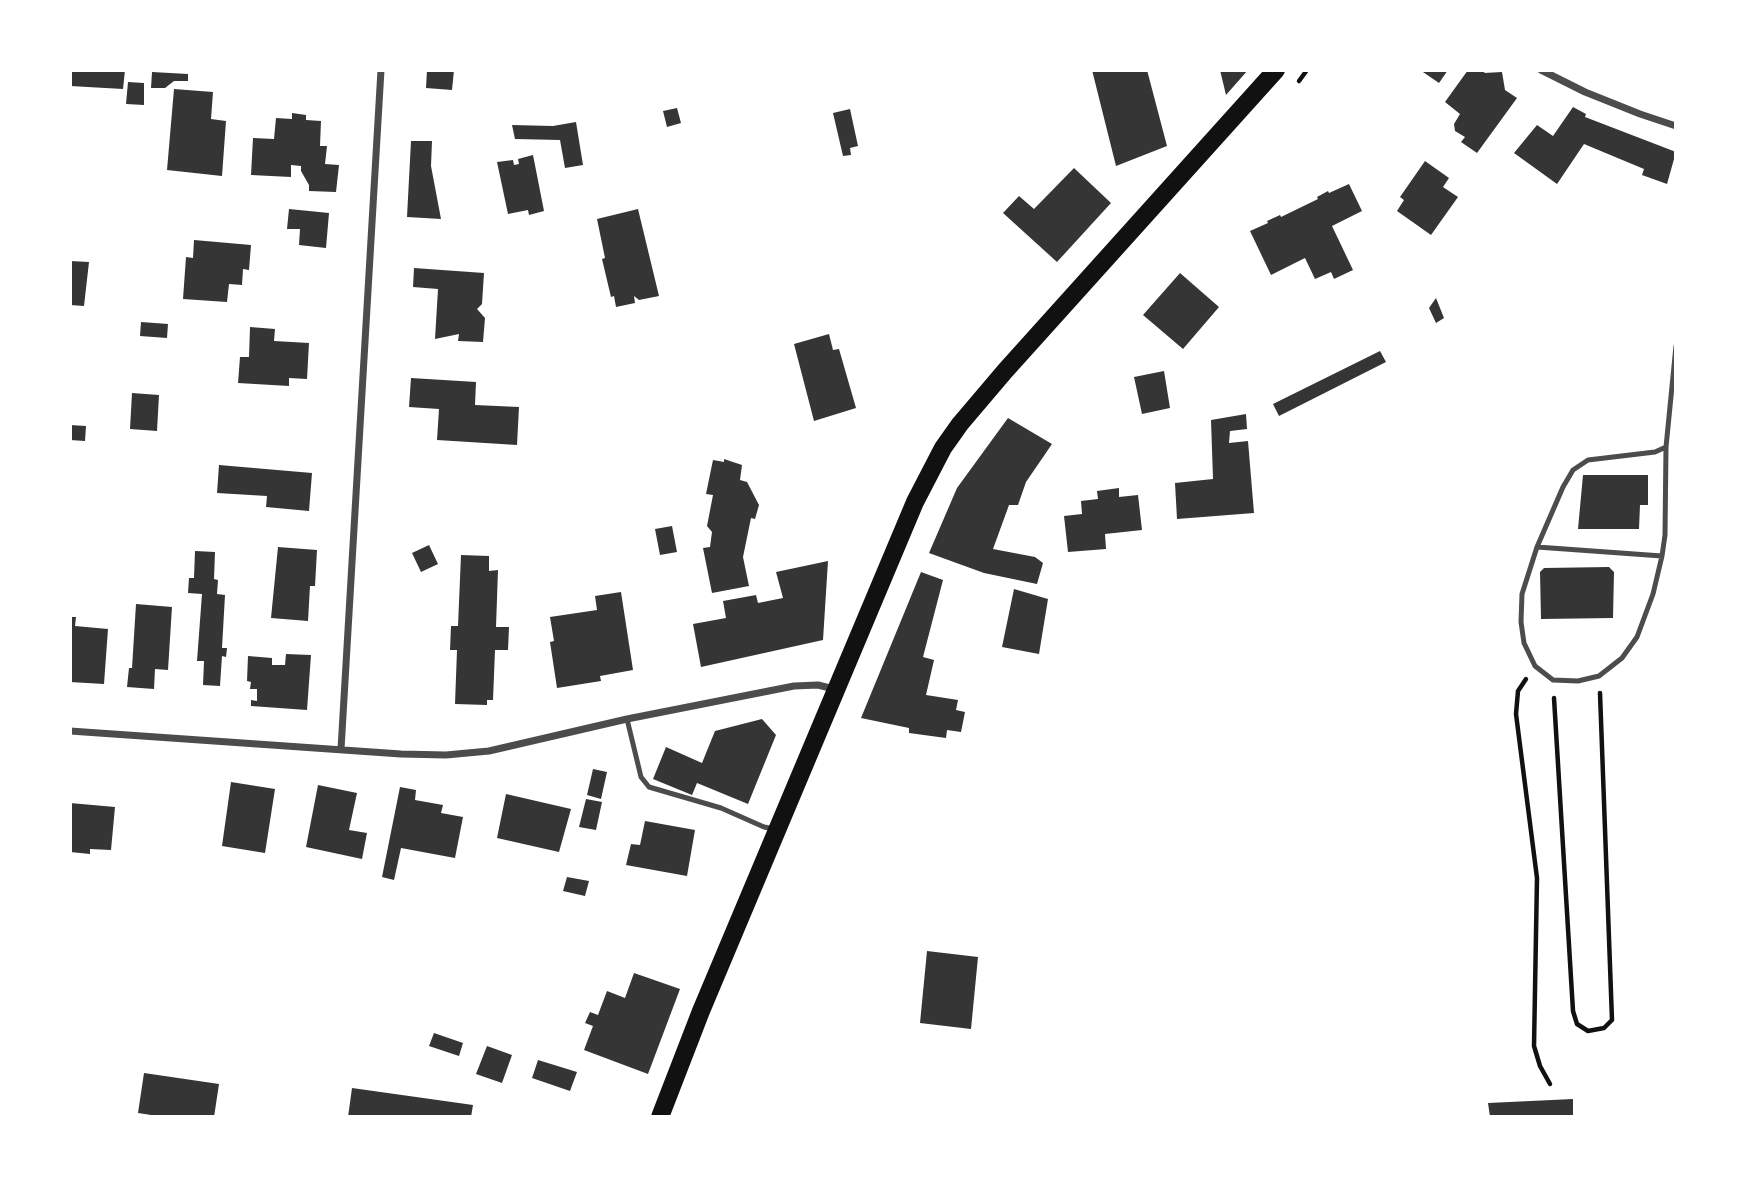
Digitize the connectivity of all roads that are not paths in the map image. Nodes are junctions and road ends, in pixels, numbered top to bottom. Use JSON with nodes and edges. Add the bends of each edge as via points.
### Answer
{"nodes":[{"id":1,"x":380,"y":70,"type":"edge"},
{"id":2,"x":1276,"y":70,"type":"edge"},
{"id":3,"x":1541,"y":70,"type":"edge"},
{"id":4,"x":1676,"y":126,"type":"edge"},
{"id":5,"x":1676,"y":346,"type":"edge"},
{"id":6,"x":1666,"y":447,"type":"junction"},
{"id":7,"x":1538,"y":547,"type":"junction"},
{"id":8,"x":1661,"y":556,"type":"junction"},
{"id":9,"x":836,"y":690,"type":"junction"},
{"id":10,"x":627,"y":719,"type":"junction"},
{"id":11,"x":70,"y":731,"type":"edge"},
{"id":12,"x":341,"y":749,"type":"junction"},
{"id":13,"x":778,"y":830,"type":"junction"},
{"id":14,"x":660,"y":1117,"type":"edge"}],
"edges":[{"from":1,"to":12,"type":"street"},
{"from":2,"to":9,"type":"main road","via":[[954,432],[915,502]]},
{"from":3,"to":4,"type":"street"},
{"from":5,"to":6,"type":"lane"},
{"from":6,"to":7,"type":"lane","via":[[1588,460],[1573,470]]},
{"from":6,"to":8,"type":"lane"},
{"from":7,"to":8,"type":"lane"},
{"from":7,"to":8,"type":"lane","via":[[1522,594],[1521,622],[1524,643],[1535,666],[1553,680],[1599,676],[1622,658],[1637,637]]},
{"from":9,"to":10,"type":"street","via":[[794,686]]},
{"from":9,"to":13,"type":"main road"},
{"from":10,"to":12,"type":"street","via":[[489,751],[446,755]]},
{"from":10,"to":13,"type":"lane","via":[[641,777],[649,787]]},
{"from":11,"to":12,"type":"street"},
{"from":13,"to":14,"type":"main road"}]}
